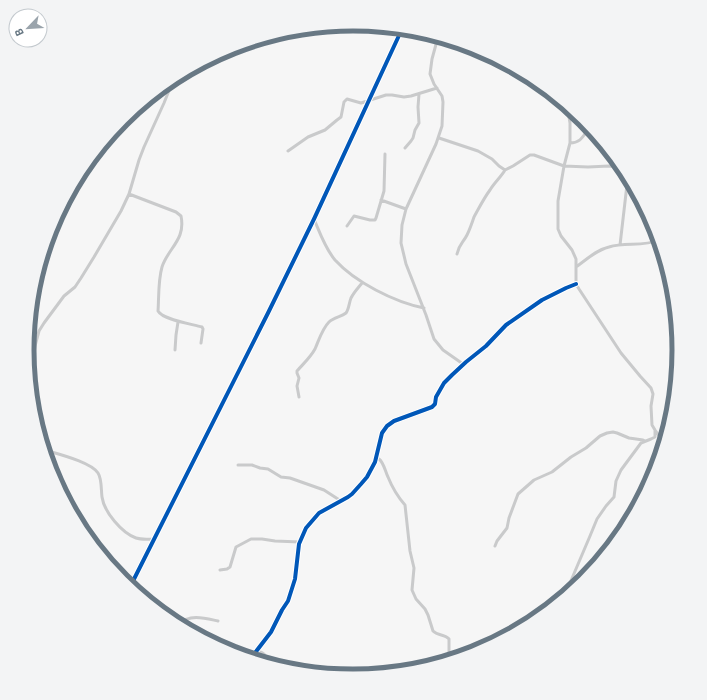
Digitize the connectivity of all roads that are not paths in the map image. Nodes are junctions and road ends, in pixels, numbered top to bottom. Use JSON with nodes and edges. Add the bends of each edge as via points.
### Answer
{"nodes":[{"id":1,"x":399,"y":35,"type":"edge"},
{"id":2,"x":437,"y":42,"type":"edge"},
{"id":3,"x":436,"y":88,"type":"junction"},
{"id":4,"x":169,"y":90,"type":"edge"},
{"id":5,"x":419,"y":94,"type":"junction"},
{"id":6,"x":368,"y":100,"type":"junction"},
{"id":7,"x":569,"y":114,"type":"edge"},
{"id":8,"x":586,"y":132,"type":"edge"},
{"id":9,"x":438,"y":138,"type":"junction"},
{"id":10,"x":570,"y":143,"type":"junction"},
{"id":11,"x":404,"y":148,"type":"dead end"},
{"id":12,"x":288,"y":151,"type":"dead end"},
{"id":13,"x":385,"y":154,"type":"dead end"},
{"id":14,"x":564,"y":166,"type":"junction"},
{"id":15,"x":614,"y":166,"type":"edge"},
{"id":16,"x":505,"y":170,"type":"junction"},
{"id":17,"x":627,"y":186,"type":"edge"},
{"id":18,"x":129,"y":194,"type":"junction"},
{"id":19,"x":381,"y":200,"type":"junction"},
{"id":20,"x":406,"y":209,"type":"junction"},
{"id":21,"x":314,"y":219,"type":"junction"},
{"id":22,"x":347,"y":226,"type":"dead end"},
{"id":23,"x":654,"y":241,"type":"edge"},
{"id":24,"x":620,"y":245,"type":"junction"},
{"id":25,"x":457,"y":254,"type":"dead end"},
{"id":26,"x":576,"y":267,"type":"junction"},
{"id":27,"x":362,"y":283,"type":"junction"},
{"id":28,"x":576,"y":284,"type":"junction"},
{"id":29,"x":424,"y":308,"type":"junction"},
{"id":30,"x":178,"y":322,"type":"junction"},
{"id":31,"x":201,"y":343,"type":"dead end"},
{"id":32,"x":175,"y":350,"type":"dead end"},
{"id":33,"x":34,"y":354,"type":"edge"},
{"id":34,"x":463,"y":364,"type":"junction"},
{"id":35,"x":299,"y":398,"type":"dead end"},
{"id":36,"x":655,"y":430,"type":"junction"},
{"id":37,"x":661,"y":438,"type":"edge"},
{"id":38,"x":645,"y":441,"type":"junction"},
{"id":39,"x":51,"y":452,"type":"edge"},
{"id":40,"x":376,"y":459,"type":"junction"},
{"id":41,"x":238,"y":465,"type":"dead end"},
{"id":42,"x":341,"y":501,"type":"junction"},
{"id":43,"x":155,"y":538,"type":"junction"},
{"id":44,"x":300,"y":542,"type":"junction"},
{"id":45,"x":495,"y":546,"type":"dead end"},
{"id":46,"x":220,"y":570,"type":"dead end"},
{"id":47,"x":133,"y":581,"type":"edge"},
{"id":48,"x":569,"y":585,"type":"edge"},
{"id":49,"x":185,"y":621,"type":"edge"},
{"id":50,"x":218,"y":621,"type":"dead end"},
{"id":51,"x":256,"y":651,"type":"joint"},
{"id":52,"x":450,"y":654,"type":"edge"},
{"id":53,"x":265,"y":656,"type":"edge"}],
"edges":[{"from":1,"to":6,"type":"street"},
{"from":2,"to":3,"type":"street","via":[[430,69]]},
{"from":3,"to":5,"type":"street"},
{"from":3,"to":9,"type":"street","via":[[443,102],[442,126]]},
{"from":4,"to":18,"type":"street","via":[[144,146]]},
{"from":5,"to":6,"type":"street","via":[[404,97],[386,95]]},
{"from":5,"to":11,"type":"street","via":[[419,123],[413,138]]},
{"from":6,"to":12,"type":"street","via":[[361,103],[347,99],[337,120],[325,130],[308,137]]},
{"from":6,"to":21,"type":"street"},
{"from":7,"to":10,"type":"street"},
{"from":8,"to":10,"type":"street","via":[[578,142]]},
{"from":9,"to":16,"type":"street","via":[[478,151]]},
{"from":9,"to":20,"type":"street"},
{"from":10,"to":14,"type":"street"},
{"from":13,"to":19,"type":"street","via":[[384,191]]},
{"from":14,"to":15,"type":"street"},
{"from":14,"to":16,"type":"street","via":[[530,154]]},
{"from":14,"to":26,"type":"street","via":[[558,201],[558,229],[560,236],[574,253]]},
{"from":16,"to":25,"type":"street","via":[[484,198]]},
{"from":17,"to":24,"type":"street"},
{"from":18,"to":30,"type":"street","via":[[181,216],[178,240],[161,269],[158,311]]},
{"from":18,"to":33,"type":"street","via":[[81,278],[64,296],[39,331]]},
{"from":19,"to":20,"type":"street"},
{"from":19,"to":22,"type":"street","via":[[375,220],[354,216]]},
{"from":20,"to":29,"type":"street","via":[[401,243],[406,264]]},
{"from":21,"to":27,"type":"street","via":[[334,259]]},
{"from":21,"to":43,"type":"street"},
{"from":23,"to":24,"type":"street"},
{"from":24,"to":26,"type":"street","via":[[595,253]]},
{"from":26,"to":28,"type":"street"},
{"from":27,"to":29,"type":"street","via":[[399,301]]},
{"from":27,"to":35,"type":"street","via":[[352,297],[347,311],[328,323],[314,350],[297,371]]},
{"from":28,"to":34,"type":"street","via":[[542,300],[506,325],[486,346]]},
{"from":28,"to":36,"type":"street","via":[[621,353],[651,388],[651,416]]},
{"from":29,"to":34,"type":"street","via":[[439,346]]},
{"from":30,"to":31,"type":"street","via":[[202,327]]},
{"from":30,"to":32,"type":"street"},
{"from":34,"to":40,"type":"street","via":[[444,383],[432,407],[390,423],[385,428]]},
{"from":36,"to":37,"type":"street"},
{"from":36,"to":38,"type":"street","via":[[655,437]]},
{"from":38,"to":45,"type":"street","via":[[629,438],[617,432],[607,433],[556,469],[534,480],[518,494],[507,528]]},
{"from":38,"to":48,"type":"street","via":[[618,475],[614,497],[597,519]]},
{"from":39,"to":43,"type":"street","via":[[84,464],[98,473],[103,503],[118,526],[138,538]]},
{"from":40,"to":42,"type":"street","via":[[361,484]]},
{"from":40,"to":52,"type":"street","via":[[381,460],[393,488],[405,505],[414,568],[413,594],[425,609],[433,631],[448,637]]},
{"from":41,"to":42,"type":"street","via":[[252,465],[268,470],[281,477],[324,490]]},
{"from":42,"to":44,"type":"street","via":[[319,513],[306,528]]},
{"from":43,"to":47,"type":"street"},
{"from":44,"to":46,"type":"street","via":[[250,539],[236,547],[230,567]]},
{"from":44,"to":51,"type":"street","via":[[291,595],[271,632]]},
{"from":49,"to":50,"type":"street","via":[[204,618]]},
{"from":51,"to":53,"type":"street"}]}
